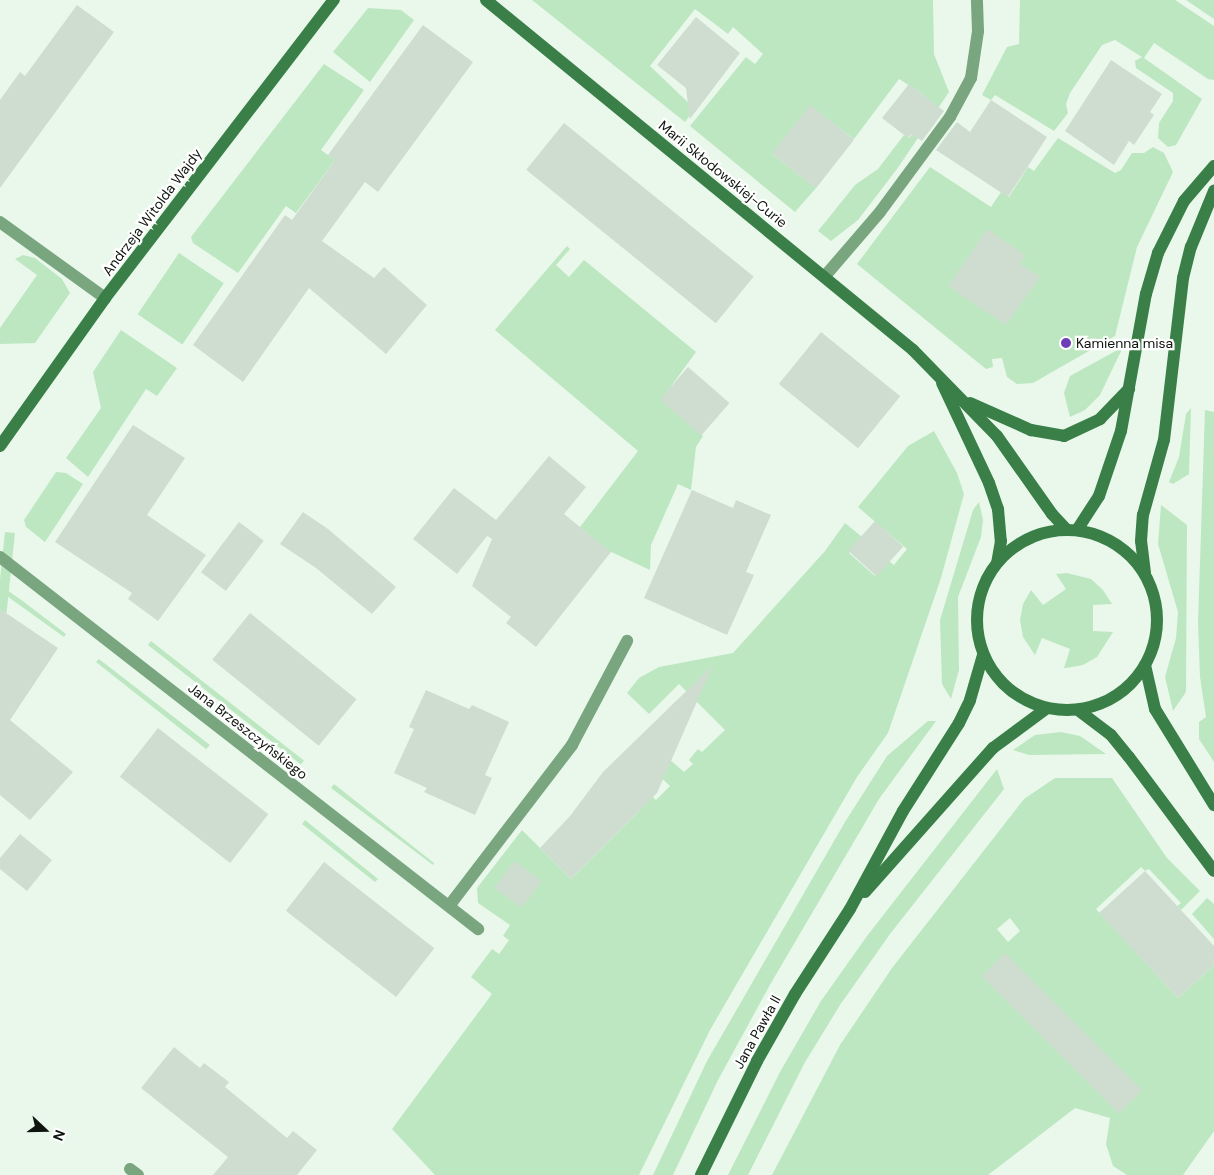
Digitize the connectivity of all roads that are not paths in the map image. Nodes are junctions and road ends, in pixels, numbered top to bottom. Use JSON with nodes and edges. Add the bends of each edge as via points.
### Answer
{"nodes":[{"id":1,"x":334,"y":0,"type":"edge"},
{"id":2,"x":486,"y":0,"type":"edge"},
{"id":3,"x":977,"y":0,"type":"edge"},
{"id":4,"x":1214,"y":166,"type":"edge"},
{"id":5,"x":1214,"y":191,"type":"edge"},
{"id":6,"x":0,"y":222,"type":"edge"},
{"id":7,"x":825,"y":276,"type":"junction"},
{"id":8,"x":105,"y":298,"type":"junction"},
{"id":9,"x":937,"y":374,"type":"junction"},
{"id":10,"x":1131,"y":387,"type":"junction"},
{"id":11,"x":964,"y":400,"type":"junction"},
{"id":12,"x":0,"y":446,"type":"edge"},
{"id":13,"x":1072,"y":530,"type":"junction"},
{"id":14,"x":0,"y":557,"type":"edge"},
{"id":15,"x":997,"y":563,"type":"junction"},
{"id":16,"x":1145,"y":576,"type":"junction"},
{"id":17,"x":627,"y":641,"type":"dead end"},
{"id":18,"x":983,"y":656,"type":"junction"},
{"id":19,"x":1145,"y":665,"type":"junction"},
{"id":20,"x":1047,"y":708,"type":"junction"},
{"id":21,"x":1078,"y":710,"type":"junction"},
{"id":22,"x":1214,"y":805,"type":"edge"},
{"id":23,"x":1214,"y":871,"type":"edge"},
{"id":24,"x":449,"y":906,"type":"junction"},
{"id":25,"x":850,"y":908,"type":"junction"},
{"id":26,"x":478,"y":929,"type":"dead end"},
{"id":27,"x":701,"y":1175,"type":"edge"}],
"edges":[{"from":1,"to":8,"type":"main road","name":"Andrzeja Witolda Wajdy"},
{"from":2,"to":7,"type":"main road","name":"Marii Skłodowskiej-Curie"},
{"from":3,"to":7,"type":"street","via":[[978,31],[971,78],[950,117],[880,212]]},
{"from":4,"to":10,"type":"main road","via":[[1184,201],[1158,253],[1146,294]]},
{"from":5,"to":16,"type":"main road","via":[[1191,246],[1183,278],[1164,440],[1143,515],[1141,541]]},
{"from":6,"to":8,"type":"street"},
{"from":7,"to":9,"type":"main road","name":"Marii Skłodowskiej-Curie","via":[[900,338]]},
{"from":8,"to":12,"type":"main road","name":"Andrzeja Witolda Wajdy"},
{"from":9,"to":11,"type":"main road","name":"Marii Skłodowskiej-Curie"},
{"from":9,"to":15,"type":"main road","name":"Marii Skłodowskiej-Curie","via":[[990,483],[998,509],[1001,540]]},
{"from":10,"to":11,"type":"main road","via":[[1100,419],[1064,436],[1031,430]]},
{"from":10,"to":13,"type":"main road","via":[[1099,496]]},
{"from":11,"to":13,"type":"main road","name":"Marii Skłodowskiej-Curie","via":[[997,436],[1052,514]]},
{"from":13,"to":15,"type":"main road","via":[[1028,538]]},
{"from":13,"to":16,"type":"main road","via":[[1105,538],[1121,548]]},
{"from":14,"to":24,"type":"street","name":"Jana Brzeszczyńskiego"},
{"from":15,"to":18,"type":"main road","via":[[982,589],[977,608],[978,637]]},
{"from":16,"to":19,"type":"main road","via":[[1155,602],[1157,621],[1155,639]]},
{"from":17,"to":24,"type":"street","via":[[572,745]]},
{"from":18,"to":20,"type":"main road","via":[[1009,690],[1030,703]]},
{"from":18,"to":25,"type":"main road","name":"Jana Pawła II","via":[[959,723],[903,811]]},
{"from":19,"to":21,"type":"main road","via":[[1117,696]]},
{"from":19,"to":22,"type":"main road","via":[[1155,709]]},
{"from":20,"to":21,"type":"main road"},
{"from":20,"to":25,"type":"main road","name":"Jana Pawła II","via":[[994,748]]},
{"from":21,"to":23,"type":"main road","via":[[1111,735]]},
{"from":24,"to":26,"type":"street","name":"Jana Brzeszczyńskiego"},
{"from":25,"to":27,"type":"main road","name":"Jana Pawła II","via":[[757,1061]]}]}
